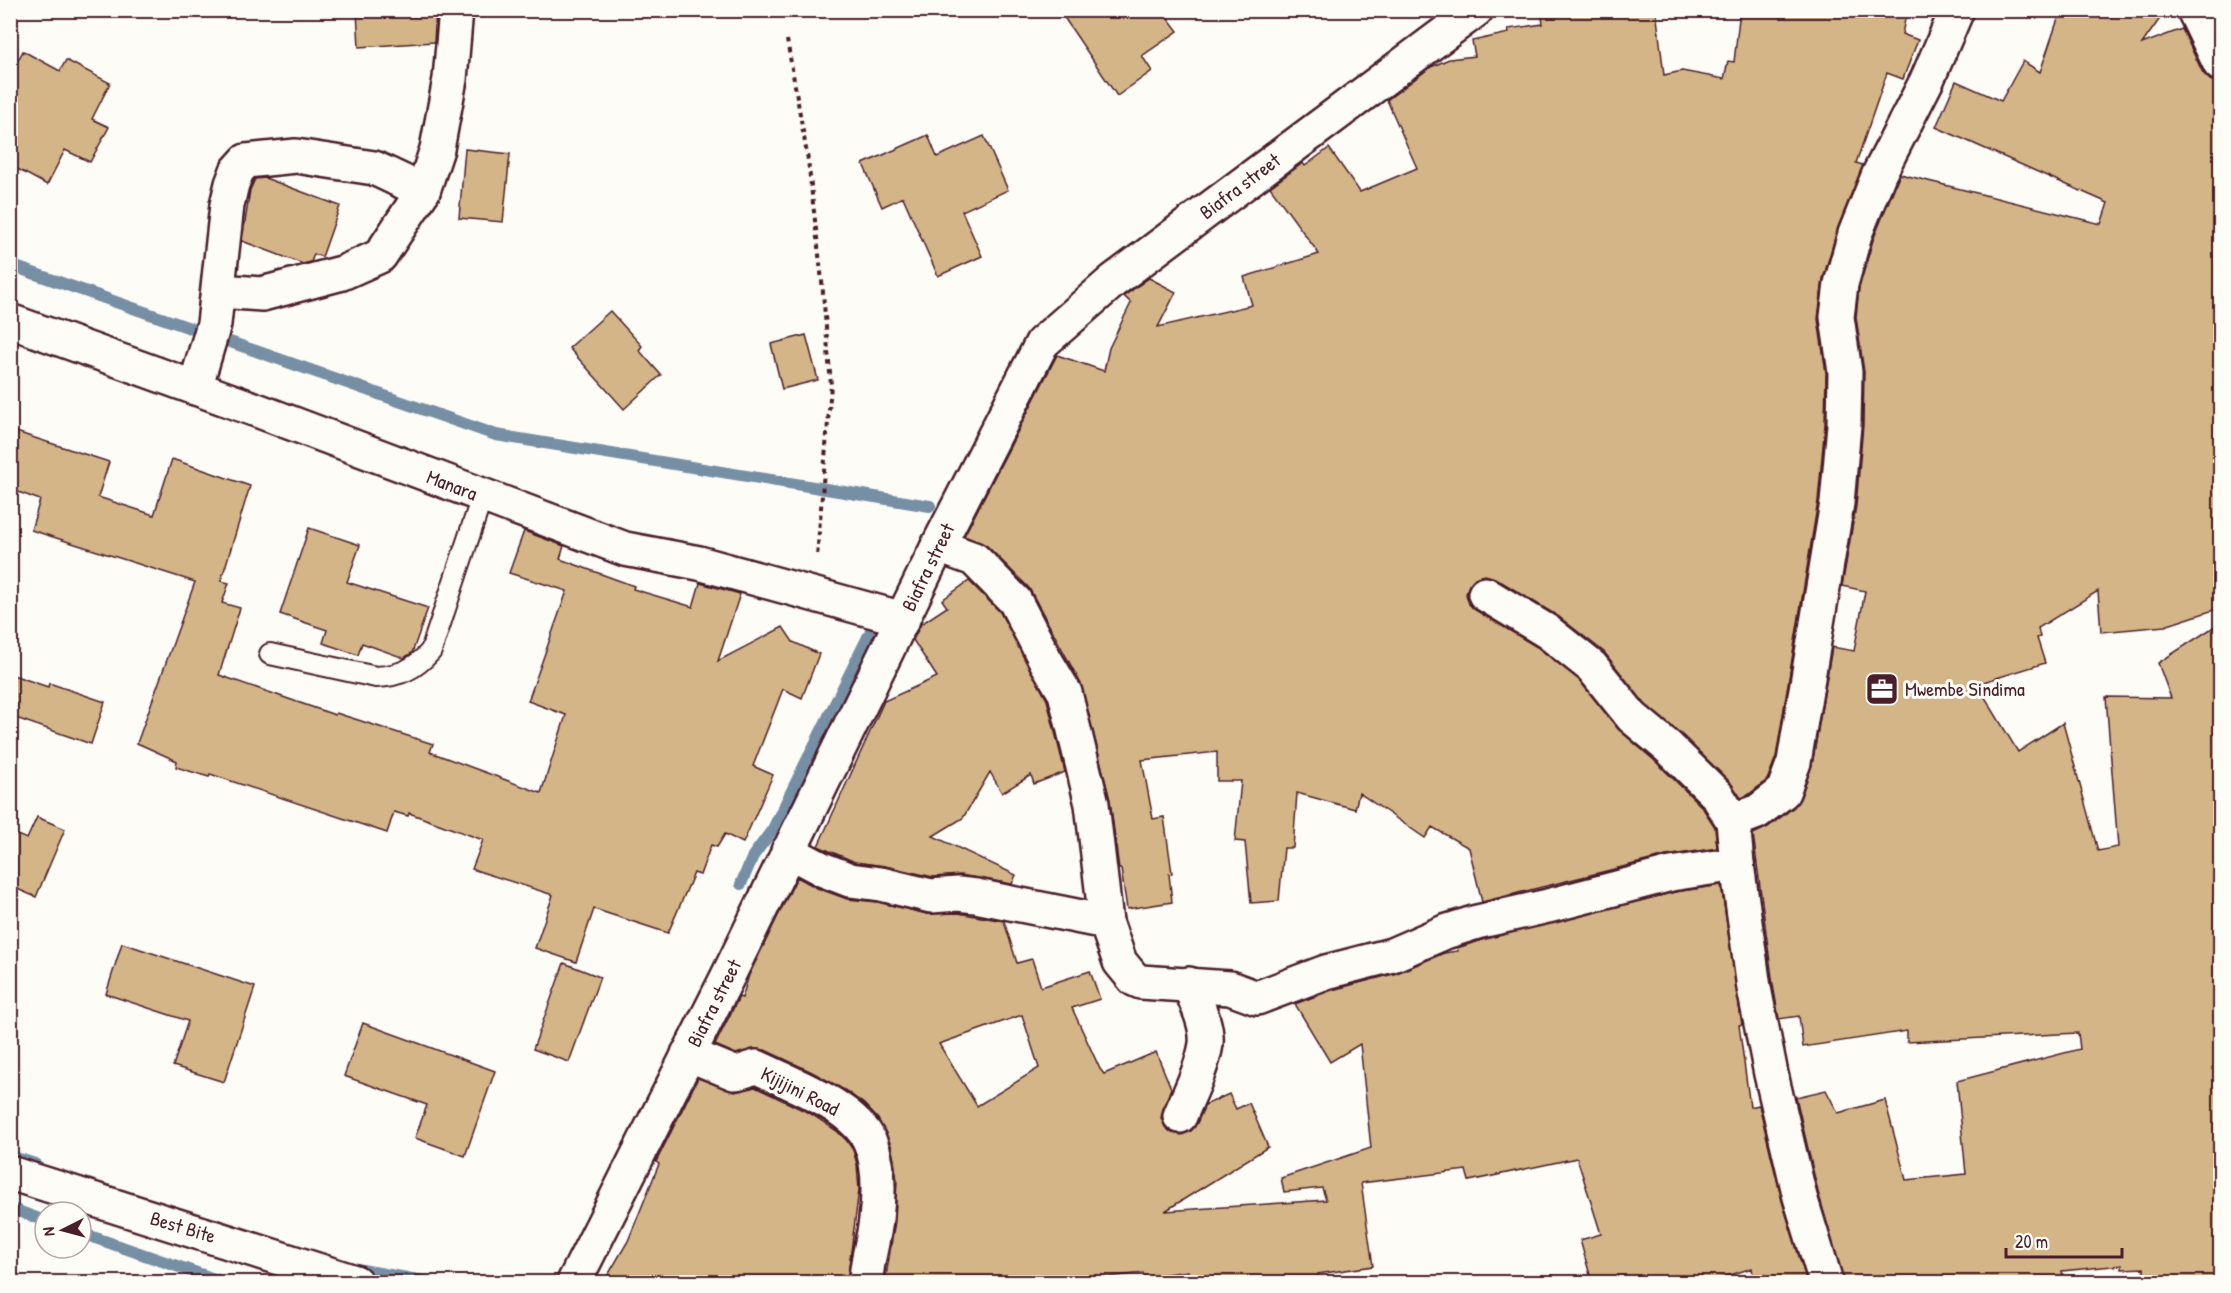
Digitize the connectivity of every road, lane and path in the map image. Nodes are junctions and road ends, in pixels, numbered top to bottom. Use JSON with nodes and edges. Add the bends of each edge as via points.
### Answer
{"nodes":[{"id":1,"x":456,"y":10,"type":"edge"},
{"id":2,"x":1476,"y":10,"type":"edge"},
{"id":3,"x":1957,"y":10,"type":"edge"},
{"id":4,"x":2194,"y":10,"type":"edge"},
{"id":5,"x":787,"y":40,"type":"dead end"},
{"id":6,"x":2220,"y":64,"type":"edge"},
{"id":7,"x":423,"y":191,"type":"junction"},
{"id":8,"x":219,"y":291,"type":"junction"},
{"id":9,"x":10,"y":321,"type":"edge"},
{"id":10,"x":195,"y":388,"type":"junction"},
{"id":11,"x":482,"y":497,"type":"junction"},
{"id":12,"x":938,"y":546,"type":"junction"},
{"id":13,"x":814,"y":594,"type":"junction"},
{"id":14,"x":1485,"y":594,"type":"dead end"},
{"id":15,"x":903,"y":619,"type":"junction"},
{"id":16,"x":270,"y":654,"type":"dead end"},
{"id":17,"x":1733,"y":821,"type":"junction"},
{"id":18,"x":789,"y":852,"type":"junction"},
{"id":19,"x":1737,"y":864,"type":"junction"},
{"id":20,"x":1106,"y":922,"type":"junction"},
{"id":21,"x":1189,"y":984,"type":"junction"},
{"id":22,"x":688,"y":1054,"type":"junction"},
{"id":23,"x":1180,"y":1116,"type":"dead end"},
{"id":24,"x":10,"y":1173,"type":"edge"},
{"id":25,"x":355,"y":1282,"type":"edge"},
{"id":26,"x":574,"y":1282,"type":"edge"},
{"id":27,"x":866,"y":1282,"type":"edge"},
{"id":28,"x":1826,"y":1282,"type":"edge"}],
"edges":[{"from":1,"to":7,"type":"street","via":[[450,78],[437,149]]},
{"from":2,"to":12,"type":"street","name":"Biafra street","via":[[1113,281],[1042,343]]},
{"from":3,"to":17,"type":"street","via":[[1879,174],[1840,284],[1837,317],[1845,372],[1837,503],[1794,762],[1783,792],[1757,812]]},
{"from":4,"to":6,"type":"street"},
{"from":5,"to":13,"type":"path","via":[[808,160],[831,385]]},
{"from":7,"to":8,"type":"street","via":[[380,256],[342,273],[262,294]]},
{"from":7,"to":8,"type":"street","via":[[374,168],[296,156],[246,161],[237,171],[227,205]]},
{"from":8,"to":10,"type":"street","via":[[211,336]]},
{"from":9,"to":10,"type":"street","name":"Manara"},
{"from":10,"to":11,"type":"street","name":"Manara"},
{"from":11,"to":13,"type":"street","name":"Manara","via":[[625,549],[699,563]]},
{"from":11,"to":16,"type":"lane","via":[[431,651],[421,663],[392,677],[376,677]]},
{"from":12,"to":15,"type":"street","name":"Biafra street"},
{"from":12,"to":20,"type":"street","via":[[974,559],[1015,601],[1065,693],[1092,804]]},
{"from":13,"to":15,"type":"street","name":"Manara"},
{"from":14,"to":17,"type":"street","via":[[1548,632],[1592,667],[1632,717],[1717,795]]},
{"from":15,"to":18,"type":"street","name":"Biafra street"},
{"from":17,"to":19,"type":"street"},
{"from":18,"to":20,"type":"street","via":[[850,880],[930,896],[976,896]]},
{"from":18,"to":22,"type":"street","name":"Biafra street"},
{"from":19,"to":21,"type":"street","via":[[1671,874],[1477,922],[1392,955],[1326,972],[1257,998],[1230,988]]},
{"from":19,"to":28,"type":"street","via":[[1754,988],[1772,1074],[1800,1197]]},
{"from":20,"to":21,"type":"street","via":[[1119,962],[1134,979],[1152,984]]},
{"from":21,"to":23,"type":"street","via":[[1206,1043]]},
{"from":22,"to":26,"type":"street","name":"Biafra street"},
{"from":22,"to":27,"type":"street","name":"Kijijini Road","via":[[734,1073],[757,1067],[837,1108],[857,1123],[876,1159],[876,1219]]},
{"from":24,"to":25,"type":"street","name":"Best Bite"}]}
